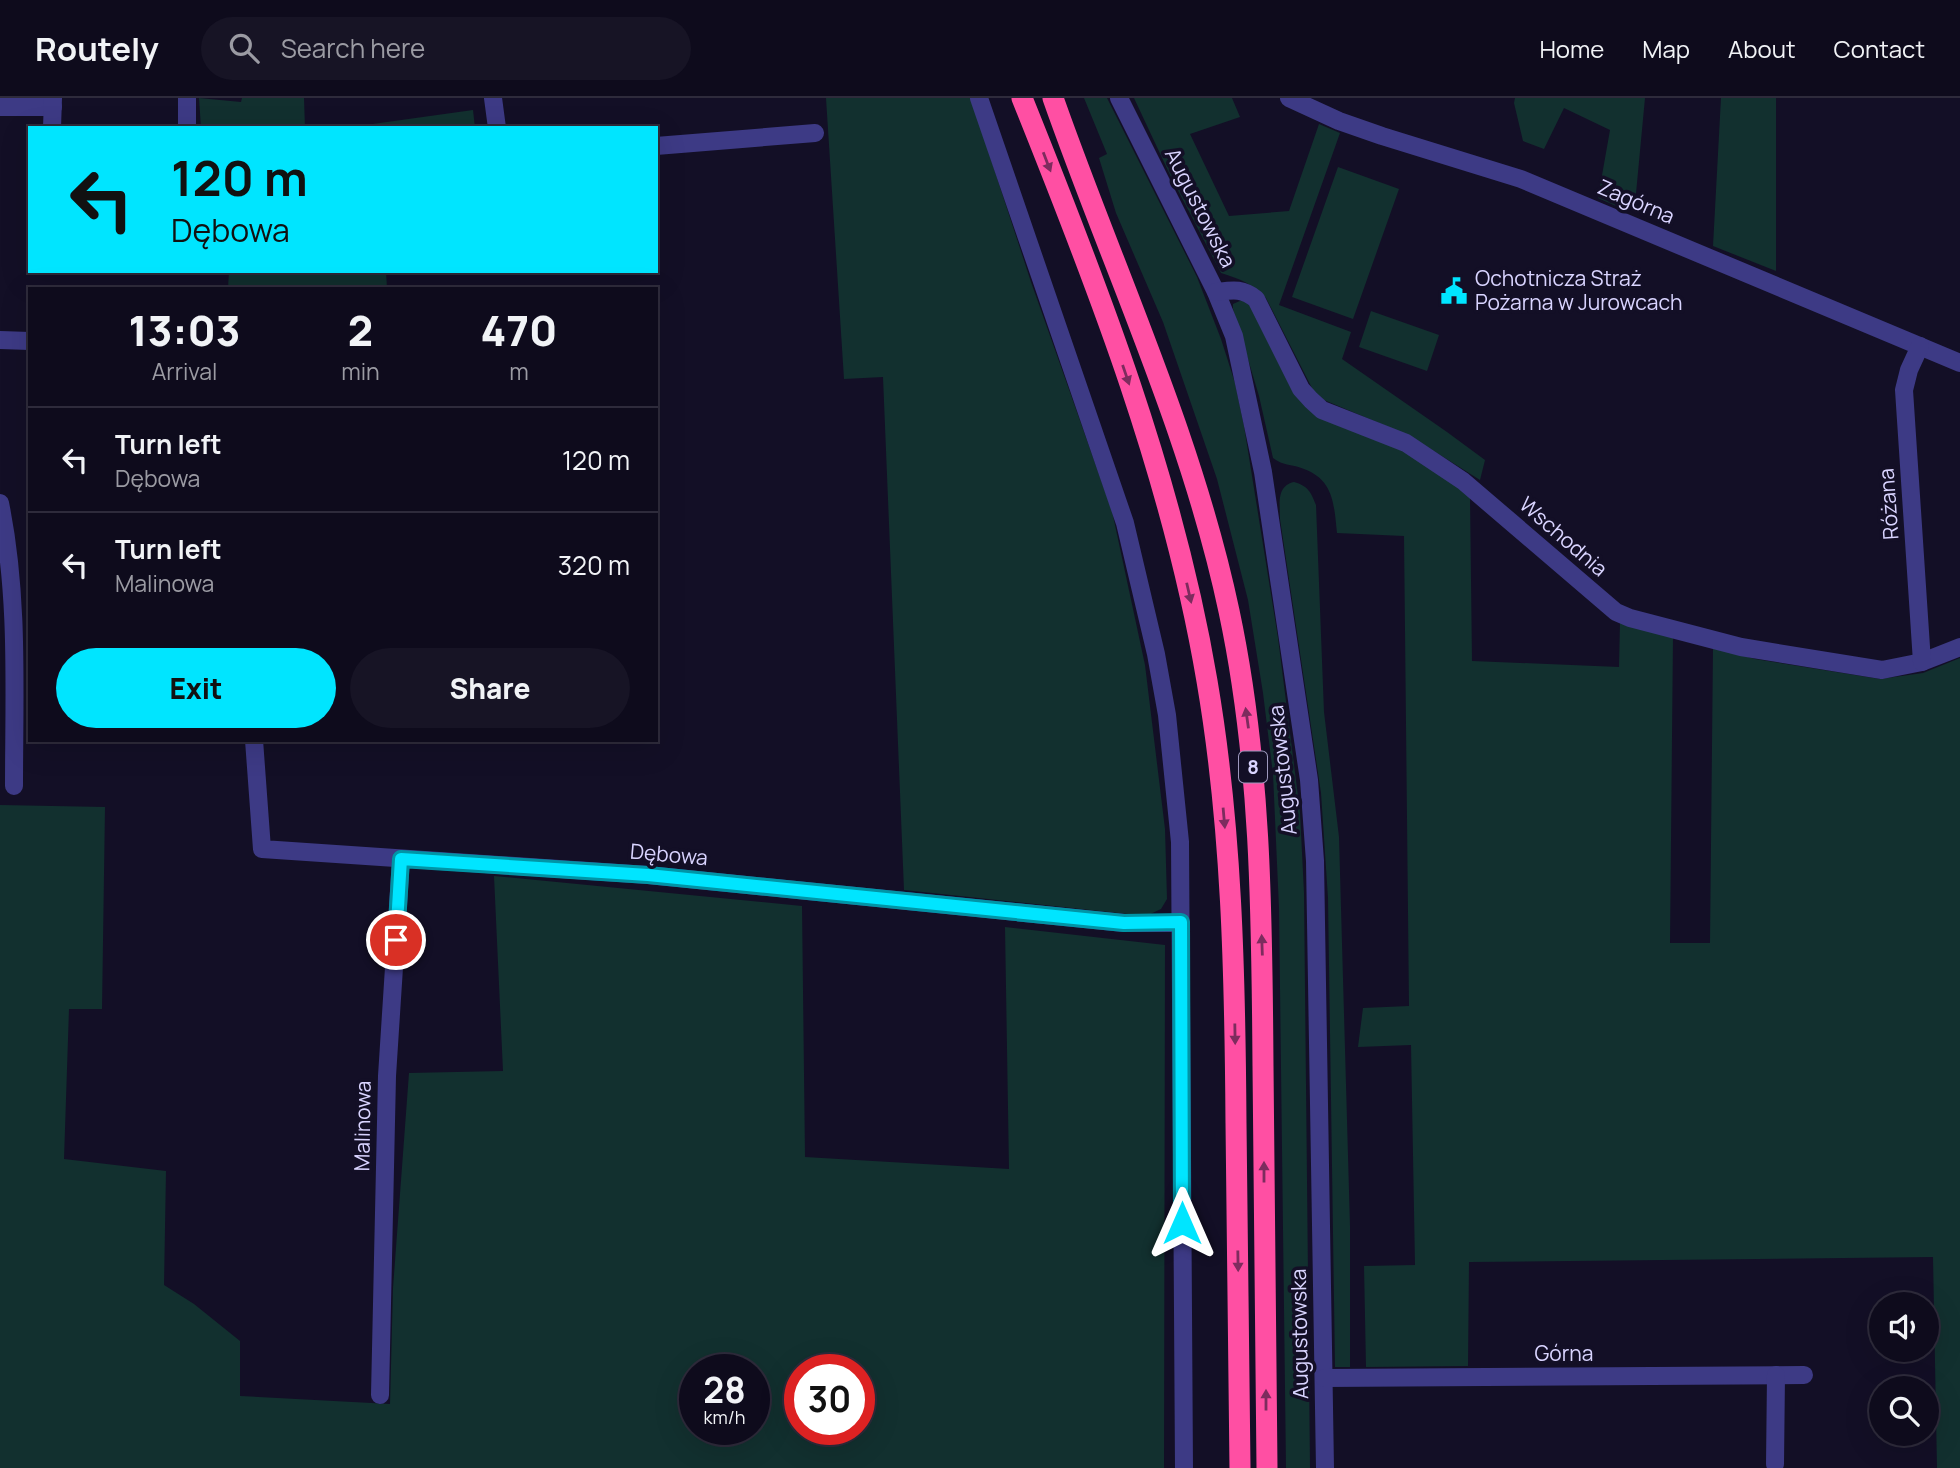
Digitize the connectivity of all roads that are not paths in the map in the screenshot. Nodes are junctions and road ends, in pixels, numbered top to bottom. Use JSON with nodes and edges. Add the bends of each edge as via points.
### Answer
{"nodes":[{"id":1,"x":187,"y":98,"type":"edge"},
{"id":2,"x":493,"y":98,"type":"edge"},
{"id":3,"x":979,"y":98,"type":"edge"},
{"id":4,"x":1022,"y":98,"type":"edge"},
{"id":5,"x":1053,"y":98,"type":"edge"},
{"id":6,"x":1119,"y":98,"type":"edge"},
{"id":7,"x":1289,"y":98,"type":"edge"},
{"id":8,"x":53,"y":102,"type":"edge"},
{"id":9,"x":0,"y":107,"type":"edge"},
{"id":10,"x":52,"y":126,"type":"edge"},
{"id":11,"x":187,"y":126,"type":"edge"},
{"id":12,"x":497,"y":126,"type":"edge"},
{"id":13,"x":815,"y":133,"type":"dead end"},
{"id":14,"x":658,"y":146,"type":"edge"},
{"id":15,"x":1216,"y":292,"type":"junction"},
{"id":16,"x":0,"y":340,"type":"edge"},
{"id":17,"x":28,"y":341,"type":"edge"},
{"id":18,"x":1920,"y":346,"type":"junction"},
{"id":19,"x":1960,"y":363,"type":"edge"},
{"id":20,"x":0,"y":503,"type":"edge"},
{"id":21,"x":1960,"y":647,"type":"edge"},
{"id":22,"x":1922,"y":663,"type":"junction"},
{"id":23,"x":254,"y":742,"type":"edge"},
{"id":24,"x":14,"y":786,"type":"dead end"},
{"id":25,"x":401,"y":859,"type":"junction"},
{"id":26,"x":1181,"y":922,"type":"junction"},
{"id":27,"x":1776,"y":1375,"type":"junction"},
{"id":28,"x":1804,"y":1375,"type":"dead end"},
{"id":29,"x":1324,"y":1378,"type":"junction"},
{"id":30,"x":380,"y":1395,"type":"dead end"},
{"id":31,"x":1775,"y":1464,"type":"dead end"},
{"id":32,"x":1184,"y":1468,"type":"edge"},
{"id":33,"x":1240,"y":1468,"type":"edge"},
{"id":34,"x":1267,"y":1468,"type":"edge"},
{"id":35,"x":1325,"y":1468,"type":"edge"}],
"edges":[{"from":1,"to":11,"type":"street"},
{"from":2,"to":12,"type":"street"},
{"from":3,"to":26,"type":"street","via":[[1105,462],[1140,582],[1170,739],[1180,842]]},
{"from":4,"to":33,"type":"highway","number":"8","one_way":true,"via":[[1147,435],[1174,526],[1208,684],[1232,917]]},
{"from":34,"to":5,"type":"highway","number":"8","one_way":true,"via":[[1263,954],[1254,782],[1240,673],[1213,541],[1189,459]]},
{"from":6,"to":15,"type":"street","name":"Augustowska"},
{"from":7,"to":18,"type":"street","name":"Zagórna","via":[[1339,121],[1521,179]]},
{"from":8,"to":9,"type":"street"},
{"from":8,"to":10,"type":"street"},
{"from":13,"to":14,"type":"street"},
{"from":15,"to":22,"type":"street","name":"Wschodnia","via":[[1237,289],[1256,299],[1301,389],[1322,410],[1406,443],[1452,473],[1616,612],[1741,647],[1820,662],[1882,670]]},
{"from":15,"to":29,"type":"street","name":"Augustowska","via":[[1234,335],[1263,472],[1309,780],[1316,874]]},
{"from":16,"to":17,"type":"street"},
{"from":18,"to":19,"type":"street","name":"Zagórna"},
{"from":18,"to":22,"type":"street","name":"Różana","via":[[1904,390]]},
{"from":20,"to":24,"type":"street","via":[[9,548],[13,618]]},
{"from":21,"to":22,"type":"street","name":"Wschodnia"},
{"from":23,"to":25,"type":"street","name":"Dębowa","via":[[262,849]]},
{"from":25,"to":26,"type":"street","name":"Dębowa","via":[[648,875],[1124,923]]},
{"from":25,"to":30,"type":"street","name":"Malinowa","via":[[387,1076]]},
{"from":26,"to":32,"type":"street"},
{"from":27,"to":28,"type":"street","name":"Górna"},
{"from":27,"to":29,"type":"street","name":"Górna"},
{"from":27,"to":31,"type":"street"},
{"from":29,"to":35,"type":"street","name":"Augustowska"}]}
